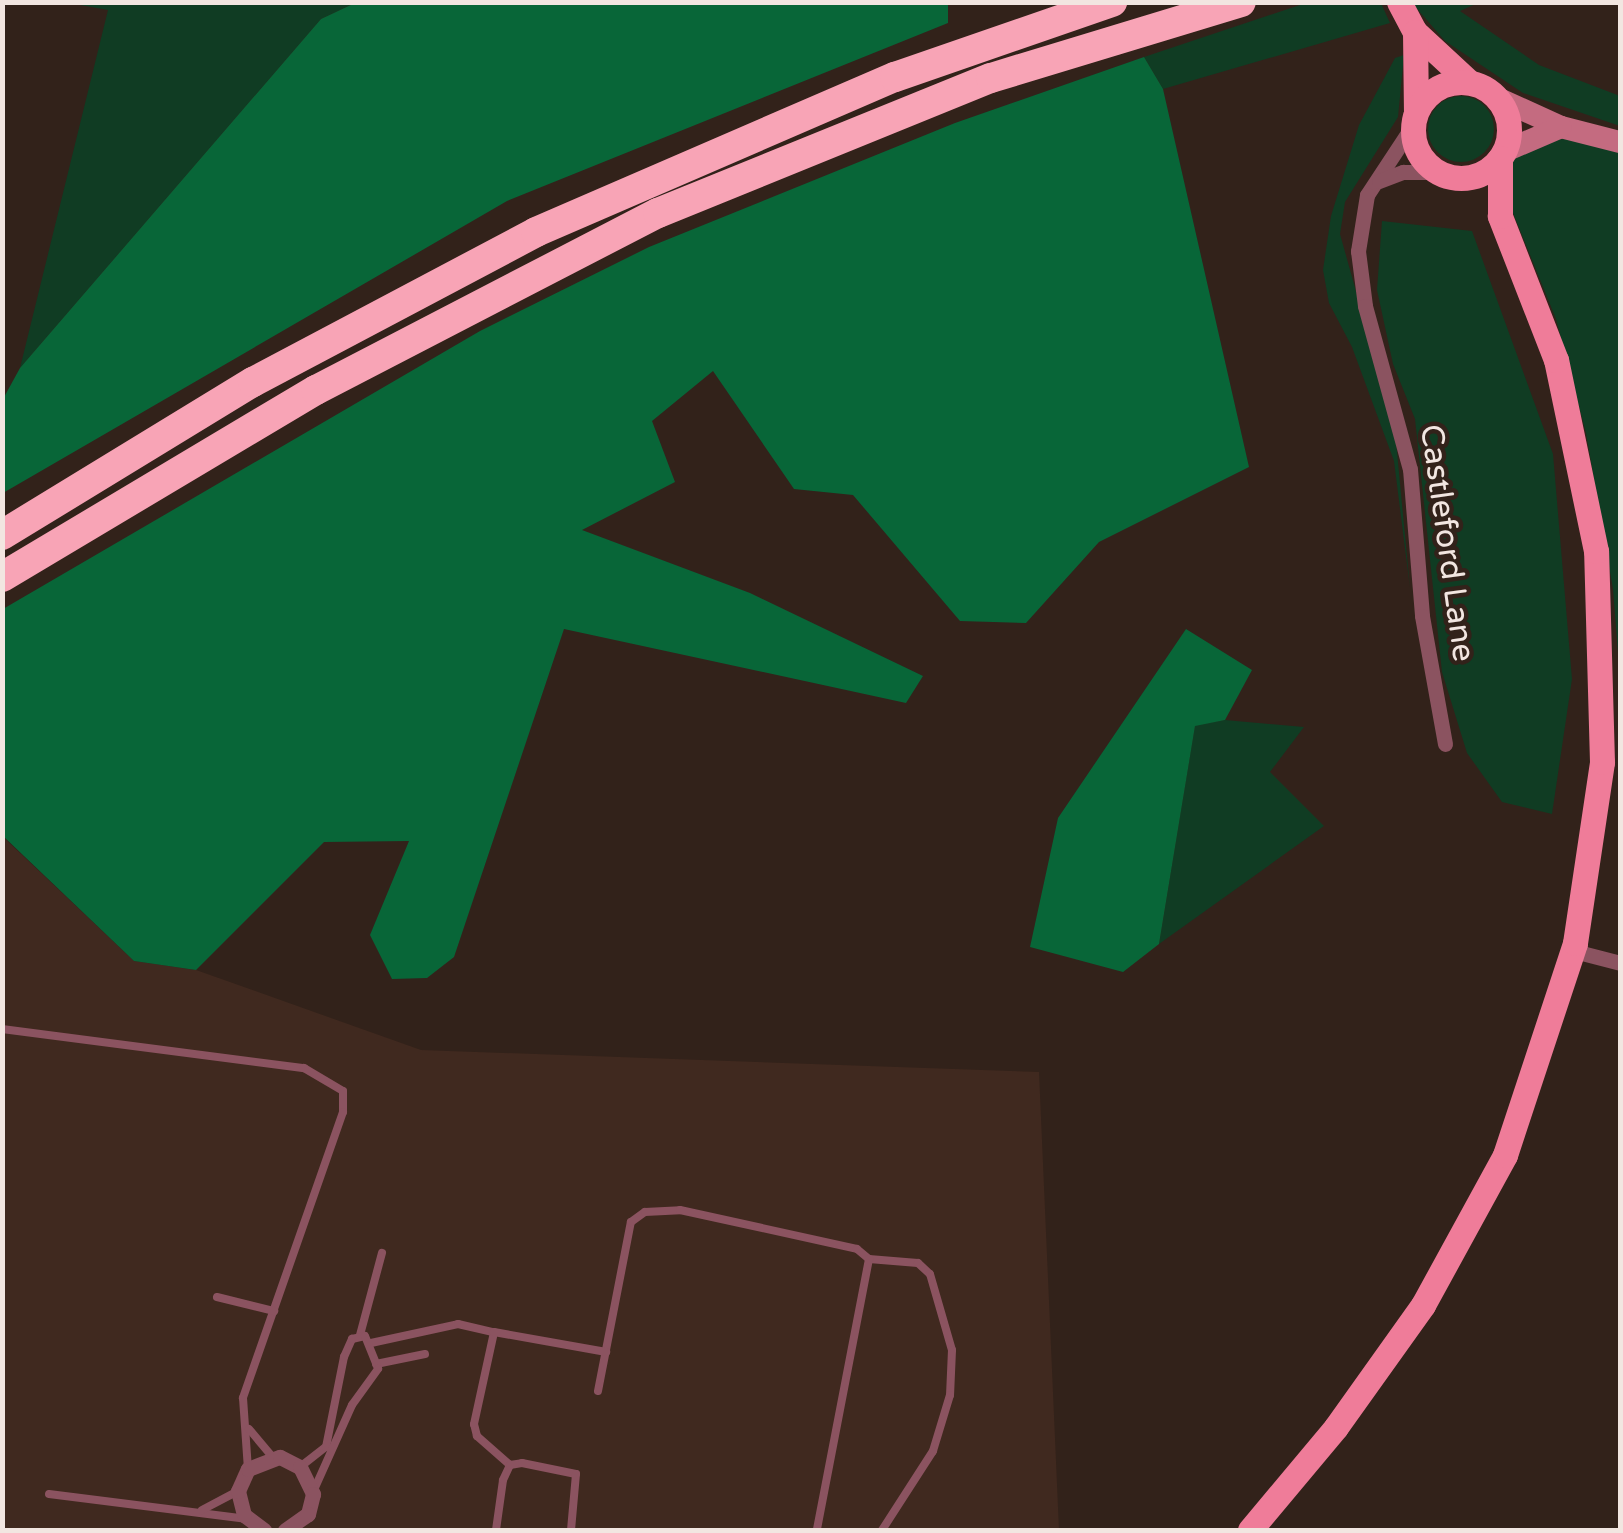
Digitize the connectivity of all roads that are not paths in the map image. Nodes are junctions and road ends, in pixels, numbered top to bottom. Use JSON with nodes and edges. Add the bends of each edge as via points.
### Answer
{"nodes":[{"id":1,"x":1112,"y":2,"type":"edge"},
{"id":2,"x":1240,"y":2,"type":"edge"},
{"id":3,"x":1399,"y":2,"type":"edge"},
{"id":4,"x":1415,"y":32,"type":"junction"},
{"id":5,"x":1468,"y":82,"type":"junction"},
{"id":6,"x":1495,"y":97,"type":"junction"},
{"id":7,"x":1415,"y":118,"type":"junction"},
{"id":8,"x":1561,"y":128,"type":"junction"},
{"id":9,"x":1620,"y":142,"type":"edge"},
{"id":10,"x":1501,"y":155,"type":"junction"},
{"id":11,"x":1446,"y":175,"type":"junction"},
{"id":12,"x":1379,"y":181,"type":"junction"},
{"id":13,"x":1500,"y":216,"type":"junction"},
{"id":14,"x":2,"y":534,"type":"edge"},
{"id":15,"x":2,"y":577,"type":"edge"},
{"id":16,"x":1445,"y":744,"type":"dead end"},
{"id":17,"x":1574,"y":951,"type":"junction"},
{"id":18,"x":1620,"y":963,"type":"edge"},
{"id":19,"x":2,"y":1029,"type":"edge"},
{"id":20,"x":382,"y":1252,"type":"dead end"},
{"id":21,"x":869,"y":1259,"type":"junction"},
{"id":22,"x":217,"y":1297,"type":"dead end"},
{"id":23,"x":274,"y":1311,"type":"junction"},
{"id":24,"x":494,"y":1332,"type":"junction"},
{"id":25,"x":360,"y":1335,"type":"junction"},
{"id":26,"x":371,"y":1343,"type":"junction"},
{"id":27,"x":606,"y":1352,"type":"junction"},
{"id":28,"x":426,"y":1354,"type":"dead end"},
{"id":29,"x":376,"y":1364,"type":"junction"},
{"id":30,"x":598,"y":1391,"type":"dead end"},
{"id":31,"x":246,"y":1426,"type":"junction"},
{"id":32,"x":274,"y":1458,"type":"junction"},
{"id":33,"x":510,"y":1465,"type":"junction"},
{"id":34,"x":300,"y":1466,"type":"junction"},
{"id":35,"x":248,"y":1469,"type":"junction"},
{"id":36,"x":238,"y":1491,"type":"junction"},
{"id":37,"x":313,"y":1492,"type":"junction"},
{"id":38,"x":49,"y":1494,"type":"dead end"},
{"id":39,"x":198,"y":1512,"type":"junction"},
{"id":40,"x":248,"y":1520,"type":"junction"},
{"id":41,"x":307,"y":1522,"type":"edge"},
{"id":42,"x":264,"y":1530,"type":"edge"},
{"id":43,"x":285,"y":1530,"type":"edge"},
{"id":44,"x":496,"y":1530,"type":"edge"},
{"id":45,"x":572,"y":1530,"type":"edge"},
{"id":46,"x":817,"y":1530,"type":"edge"},
{"id":47,"x":882,"y":1530,"type":"edge"},
{"id":48,"x":1250,"y":1530,"type":"edge"}],
"edges":[{"from":1,"to":14,"type":"highway","via":[[784,121],[536,232],[253,382]]},
{"from":2,"to":15,"type":"highway","via":[[990,78],[658,213],[316,390]]},
{"from":3,"to":4,"type":"main road"},
{"from":4,"to":5,"type":"main road"},
{"from":4,"to":7,"type":"main road"},
{"from":5,"to":6,"type":"main road"},
{"from":5,"to":7,"type":"main road","via":[[1437,88]]},
{"from":6,"to":8,"type":"main road"},
{"from":6,"to":10,"type":"main road","via":[[1508,120]]},
{"from":7,"to":11,"type":"main road","via":[[1420,154]]},
{"from":7,"to":12,"type":"street","name":"Castleford Lane"},
{"from":8,"to":9,"type":"main road"},
{"from":8,"to":10,"type":"main road","via":[[1521,139]]},
{"from":10,"to":11,"type":"main road","via":[[1479,174]]},
{"from":10,"to":13,"type":"main road"},
{"from":11,"to":12,"type":"street","via":[[1403,172]]},
{"from":11,"to":13,"type":"main road"},
{"from":12,"to":16,"type":"street","name":"Castleford Lane","via":[[1359,216],[1358,251],[1365,306],[1410,469],[1422,616]]},
{"from":13,"to":17,"type":"main road","via":[[1556,360],[1596,551],[1602,762]]},
{"from":17,"to":18,"type":"street"},
{"from":17,"to":48,"type":"main road","via":[[1504,1155],[1423,1305],[1336,1427]]},
{"from":19,"to":23,"type":"lane","via":[[304,1068],[344,1092],[343,1112]]},
{"from":20,"to":25,"type":"lane"},
{"from":21,"to":27,"type":"lane","via":[[856,1249],[680,1210],[645,1212],[631,1222]]},
{"from":21,"to":46,"type":"lane"},
{"from":21,"to":47,"type":"lane","via":[[918,1263],[930,1274],[952,1350],[950,1396],[933,1452]]},
{"from":22,"to":23,"type":"lane"},
{"from":23,"to":31,"type":"lane","via":[[243,1398]]},
{"from":24,"to":26,"type":"lane","via":[[458,1324]]},
{"from":24,"to":27,"type":"lane"},
{"from":24,"to":33,"type":"lane","via":[[474,1424],[477,1436]]},
{"from":25,"to":26,"type":"lane"},
{"from":25,"to":34,"type":"lane","via":[[338,1375],[326,1447]]},
{"from":26,"to":29,"type":"lane"},
{"from":27,"to":30,"type":"lane"},
{"from":28,"to":29,"type":"lane"},
{"from":29,"to":37,"type":"lane"},
{"from":31,"to":32,"type":"lane"},
{"from":31,"to":35,"type":"lane"},
{"from":32,"to":34,"type":"street"},
{"from":32,"to":35,"type":"street"},
{"from":33,"to":44,"type":"lane"},
{"from":33,"to":45,"type":"lane","via":[[576,1474]]},
{"from":34,"to":37,"type":"street"},
{"from":35,"to":36,"type":"street"},
{"from":36,"to":39,"type":"lane"},
{"from":36,"to":40,"type":"street"},
{"from":37,"to":41,"type":"street"},
{"from":38,"to":39,"type":"lane"},
{"from":39,"to":40,"type":"lane"},
{"from":40,"to":42,"type":"street"},
{"from":41,"to":43,"type":"street"}]}
